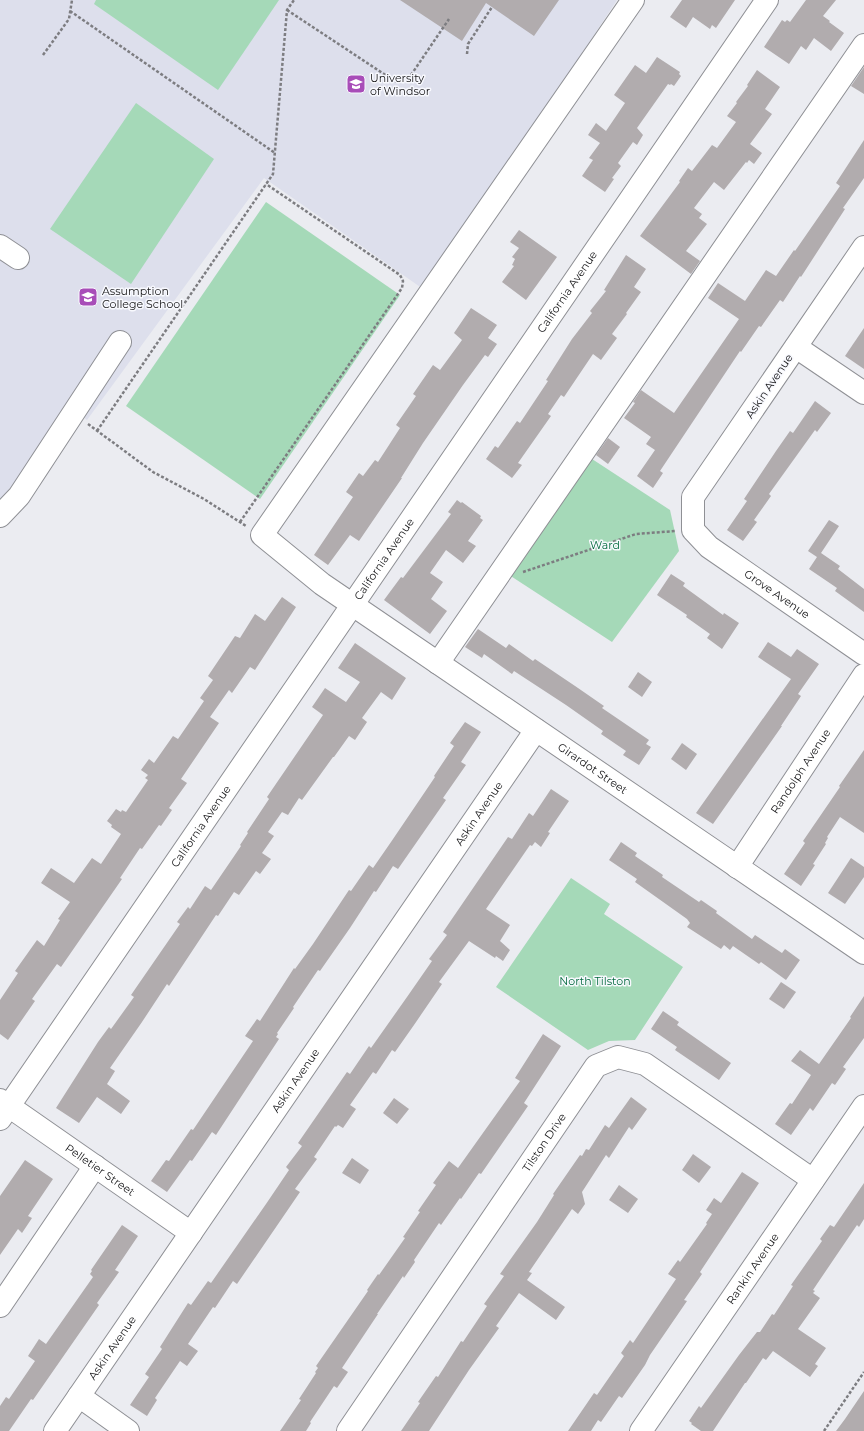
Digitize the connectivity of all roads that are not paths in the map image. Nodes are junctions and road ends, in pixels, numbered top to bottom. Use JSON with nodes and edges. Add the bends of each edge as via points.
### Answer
{"nodes":[{"id":1,"x":634,"y":0,"type":"edge"},
{"id":2,"x":768,"y":0,"type":"edge"},
{"id":3,"x":864,"y":45,"type":"edge"},
{"id":4,"x":0,"y":246,"type":"edge"},
{"id":5,"x":864,"y":247,"type":"edge"},
{"id":6,"x":18,"y":258,"type":"dead end"},
{"id":7,"x":120,"y":342,"type":"dead end"},
{"id":8,"x":796,"y":346,"type":"junction"},
{"id":9,"x":864,"y":393,"type":"edge"},
{"id":10,"x":0,"y":516,"type":"edge"},
{"id":11,"x":686,"y":530,"type":"joint"},
{"id":12,"x":353,"y":605,"type":"junction"},
{"id":13,"x":864,"y":654,"type":"edge"},
{"id":14,"x":438,"y":663,"type":"junction"},
{"id":15,"x":864,"y":675,"type":"edge"},
{"id":16,"x":536,"y":730,"type":"junction"},
{"id":17,"x":737,"y":867,"type":"junction"},
{"id":18,"x":864,"y":954,"type":"edge"},
{"id":19,"x":864,"y":1106,"type":"edge"},
{"id":20,"x":3,"y":1108,"type":"edge"},
{"id":21,"x":95,"y":1166,"type":"junction"},
{"id":22,"x":813,"y":1180,"type":"junction"},
{"id":23,"x":191,"y":1232,"type":"junction"},
{"id":24,"x":0,"y":1306,"type":"edge"},
{"id":25,"x":79,"y":1396,"type":"junction"},
{"id":26,"x":55,"y":1431,"type":"edge"},
{"id":27,"x":128,"y":1431,"type":"edge"},
{"id":28,"x":348,"y":1431,"type":"edge"},
{"id":29,"x":641,"y":1431,"type":"edge"}],
"edges":[{"from":1,"to":12,"type":"street","name":"Girardot Street","via":[[262,535],[322,584]]},
{"from":2,"to":12,"type":"street","name":"California Avenue"},
{"from":3,"to":14,"type":"street"},
{"from":4,"to":6,"type":"street"},
{"from":5,"to":8,"type":"street","name":"Askin Avenue"},
{"from":7,"to":10,"type":"street","via":[[20,496]]},
{"from":8,"to":9,"type":"street"},
{"from":8,"to":11,"type":"street","name":"Askin Avenue","via":[[693,497]]},
{"from":11,"to":13,"type":"street","name":"Grove Avenue"},
{"from":12,"to":14,"type":"street","name":"Girardot Street"},
{"from":12,"to":20,"type":"street","name":"California Avenue"},
{"from":14,"to":16,"type":"street","name":"Girardot Street"},
{"from":15,"to":17,"type":"street","name":"Randolph Avenue"},
{"from":16,"to":17,"type":"street","name":"Girardot Street"},
{"from":16,"to":23,"type":"street","name":"Askin Avenue"},
{"from":17,"to":18,"type":"street","name":"Girardot Street"},
{"from":19,"to":22,"type":"street","name":"Rankin Avenue"},
{"from":20,"to":21,"type":"street","name":"Pelletier Street"},
{"from":21,"to":23,"type":"street","name":"Pelletier Street"},
{"from":21,"to":24,"type":"street"},
{"from":22,"to":28,"type":"street","name":"Tilston Drive","via":[[645,1064],[618,1057],[596,1066]]},
{"from":22,"to":29,"type":"street","name":"Rankin Avenue"},
{"from":23,"to":25,"type":"street","name":"Askin Avenue"},
{"from":25,"to":26,"type":"street","name":"Askin Avenue"},
{"from":25,"to":27,"type":"street"}]}
